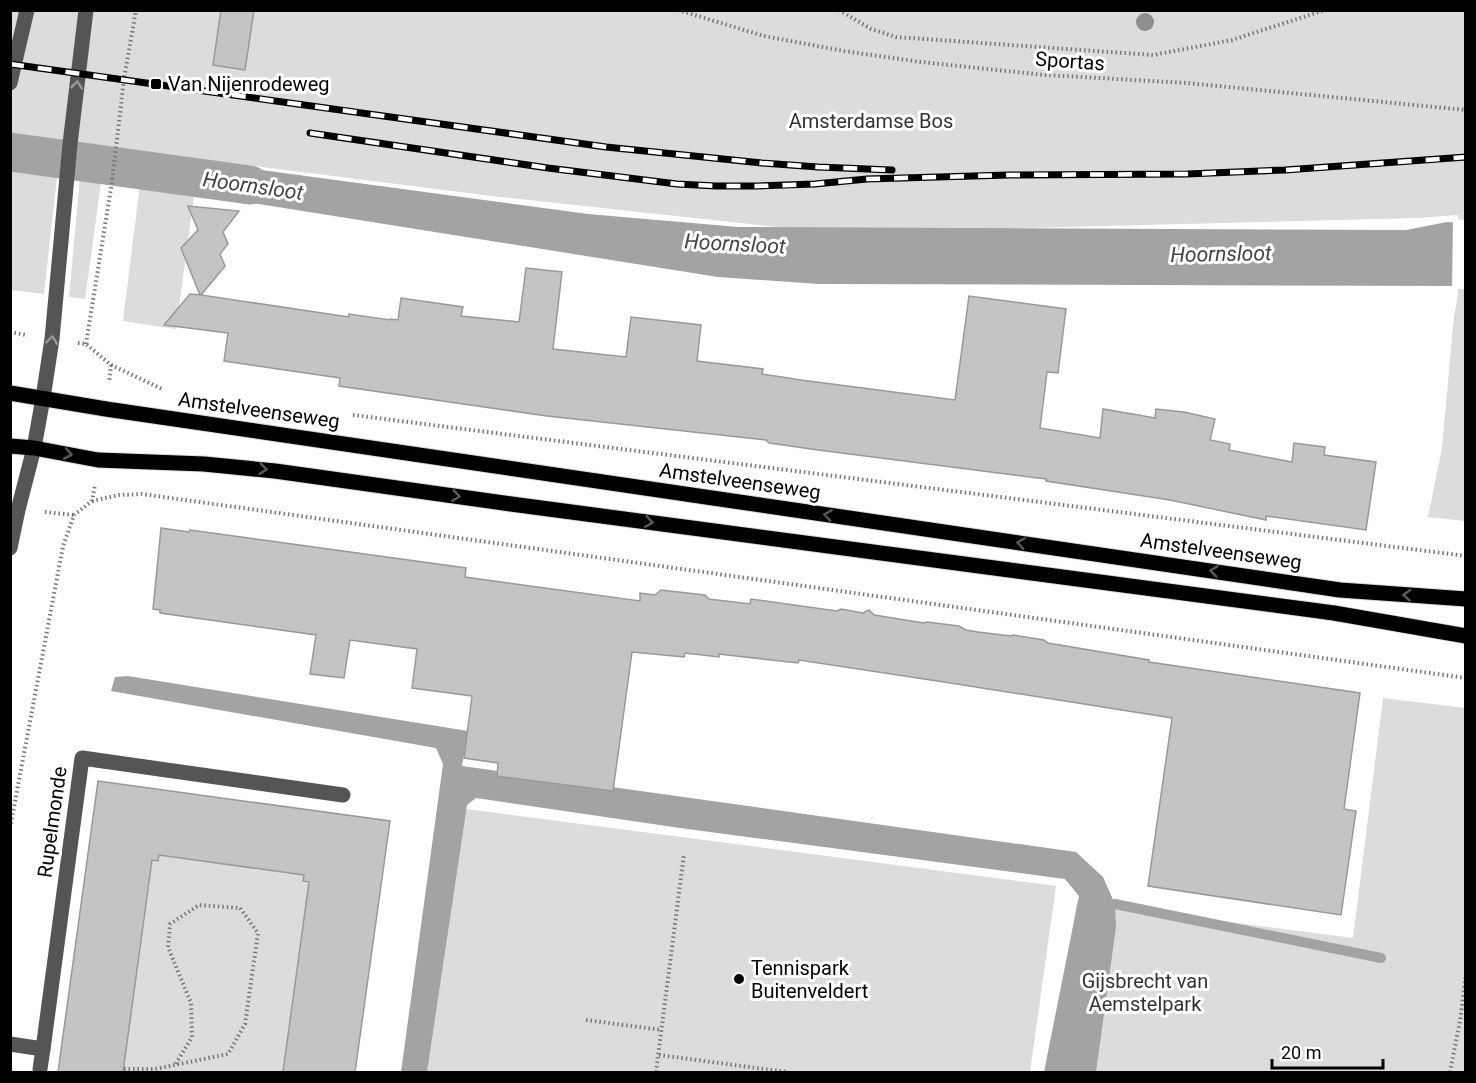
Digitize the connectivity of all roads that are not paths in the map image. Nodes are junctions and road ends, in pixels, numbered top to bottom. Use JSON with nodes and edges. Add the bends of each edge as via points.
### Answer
{"nodes":[{"id":1,"x":27,"y":10,"type":"edge"},
{"id":2,"x":86,"y":10,"type":"edge"},
{"id":3,"x":10,"y":83,"type":"edge"},
{"id":4,"x":10,"y":393,"type":"edge"},
{"id":5,"x":43,"y":398,"type":"junction"},
{"id":6,"x":10,"y":446,"type":"edge"},
{"id":7,"x":34,"y":448,"type":"junction"},
{"id":8,"x":10,"y":548,"type":"edge"},
{"id":9,"x":1466,"y":598,"type":"edge"},
{"id":10,"x":1466,"y":636,"type":"edge"},
{"id":11,"x":343,"y":795,"type":"dead end"},
{"id":12,"x":10,"y":1044,"type":"edge"},
{"id":13,"x":43,"y":1049,"type":"junction"},
{"id":14,"x":40,"y":1069,"type":"dead end"}],
"edges":[{"from":1,"to":3,"type":"street"},
{"from":5,"to":2,"type":"street","one_way":true},
{"from":4,"to":5,"type":"main road","name":"Amstelveenseweg"},
{"from":5,"to":7,"type":"street"},
{"from":9,"to":5,"type":"main road","name":"Amstelveenseweg","one_way":true,"via":[[1328,588]]},
{"from":6,"to":7,"type":"main road"},
{"from":7,"to":8,"type":"street"},
{"from":7,"to":10,"type":"main road","one_way":true,"via":[[98,460],[275,471],[1322,611]]},
{"from":11,"to":13,"type":"street","name":"Rupelmonde","via":[[82,758]]},
{"from":12,"to":13,"type":"street"},
{"from":13,"to":14,"type":"street"}]}
